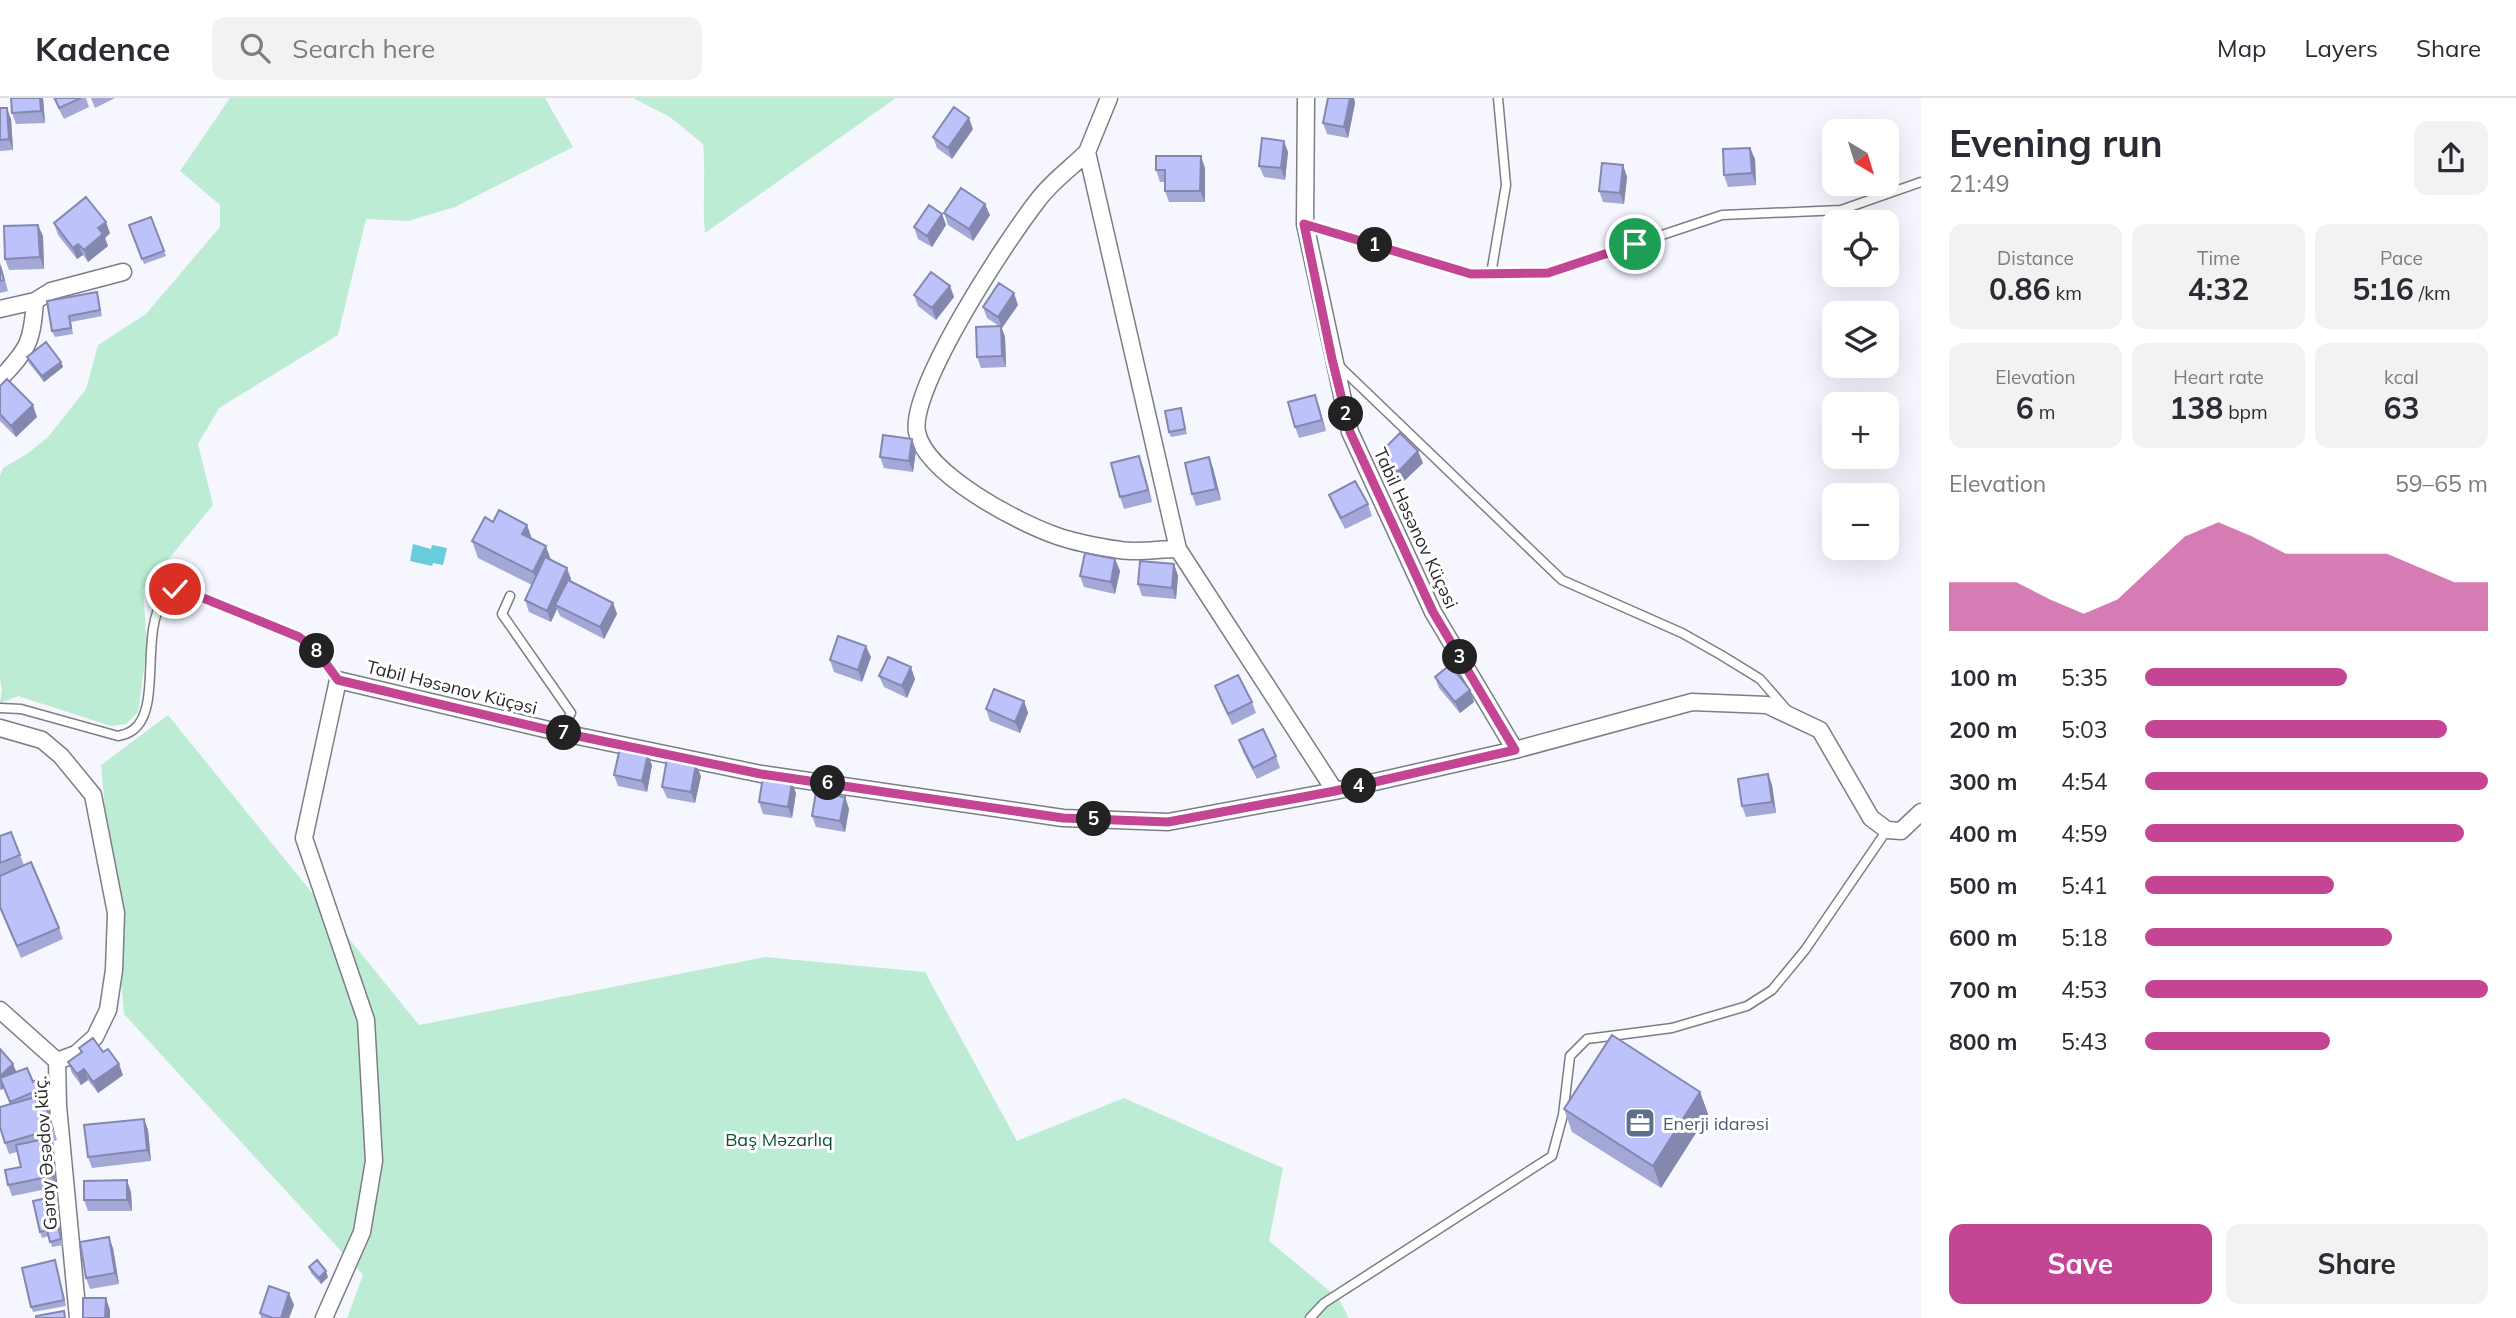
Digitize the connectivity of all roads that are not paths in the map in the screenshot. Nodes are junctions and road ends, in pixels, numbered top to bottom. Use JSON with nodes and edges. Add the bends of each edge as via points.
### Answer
{"nodes":[{"id":1,"x":1109,"y":98,"type":"edge"},
{"id":2,"x":1306,"y":98,"type":"edge"},
{"id":3,"x":1498,"y":98,"type":"edge"},
{"id":4,"x":1087,"y":152,"type":"junction"},
{"id":5,"x":1921,"y":182,"type":"edge"},
{"id":6,"x":1304,"y":224,"type":"junction"},
{"id":7,"x":123,"y":272,"type":"dead end"},
{"id":8,"x":1491,"y":274,"type":"junction"},
{"id":9,"x":35,"y":301,"type":"junction"},
{"id":10,"x":0,"y":309,"type":"edge"},
{"id":11,"x":1332,"y":359,"type":"junction"},
{"id":12,"x":0,"y":379,"type":"edge"},
{"id":13,"x":1178,"y":549,"type":"junction"},
{"id":14,"x":510,"y":596,"type":"dead end"},
{"id":15,"x":338,"y":680,"type":"junction"},
{"id":16,"x":0,"y":708,"type":"edge"},
{"id":17,"x":1794,"y":718,"type":"junction"},
{"id":18,"x":0,"y":727,"type":"edge"},
{"id":19,"x":549,"y":730,"type":"junction"},
{"id":20,"x":1515,"y":750,"type":"junction"},
{"id":21,"x":1335,"y":791,"type":"junction"},
{"id":22,"x":1921,"y":812,"type":"edge"},
{"id":23,"x":1887,"y":830,"type":"junction"},
{"id":24,"x":0,"y":1010,"type":"edge"},
{"id":25,"x":57,"y":1061,"type":"junction"},
{"id":26,"x":78,"y":1318,"type":"edge"},
{"id":27,"x":324,"y":1318,"type":"edge"},
{"id":28,"x":1310,"y":1318,"type":"edge"}],
"edges":[{"from":1,"to":4,"type":"street"},
{"from":2,"to":6,"type":"street","name":"Tabil Həsənov Küçəsi"},
{"from":3,"to":8,"type":"lane","via":[[1506,185]]},
{"from":4,"to":13,"type":"street"},
{"from":4,"to":13,"type":"street","via":[[1039,198],[969,301],[924,391],[916,430],[923,449],[945,472],[997,509],[1058,536],[1122,550]]},
{"from":5,"to":8,"type":"lane","via":[[1841,210],[1721,215],[1548,273]]},
{"from":6,"to":8,"type":"lane","via":[[1471,274]]},
{"from":6,"to":11,"type":"street","name":"Tabil Həsənov Küçəsi"},
{"from":7,"to":9,"type":"street","via":[[51,291]]},
{"from":9,"to":10,"type":"street"},
{"from":9,"to":12,"type":"street","via":[[34,326],[25,352]]},
{"from":11,"to":17,"type":"lane","via":[[1562,580],[1721,655],[1760,679]]},
{"from":11,"to":20,"type":"street","name":"Tabil Həsənov Küçəsi","via":[[1350,432],[1433,612]]},
{"from":13,"to":21,"type":"street"},
{"from":14,"to":19,"type":"lane","via":[[502,614],[571,713],[567,721]]},
{"from":15,"to":16,"type":"lane","via":[[316,650],[299,637],[175,589],[163,600],[152,626],[147,705],[133,731],[118,736],[21,709]]},
{"from":15,"to":19,"type":"street","name":"Tabil Həsənov Küçəsi"},
{"from":15,"to":27,"type":"street","via":[[304,838],[366,1020],[374,1161],[362,1232]]},
{"from":17,"to":20,"type":"street","name":"Tabil Həsənov Küçəsi","via":[[1767,705],[1692,702]]},
{"from":17,"to":23,"type":"street","name":"Tabil Həsənov Küçəsi","via":[[1820,730],[1871,818]]},
{"from":18,"to":25,"type":"street","via":[[42,740],[93,794],[116,913],[108,1010],[95,1037],[76,1054]]},
{"from":19,"to":21,"type":"street","name":"Tabil Həsənov Küçəsi","via":[[761,774],[1063,818],[1168,822]]},
{"from":20,"to":21,"type":"street","name":"Tabil Həsənov Küçəsi"},
{"from":22,"to":23,"type":"street","via":[[1901,831]]},
{"from":23,"to":28,"type":"lane","via":[[1772,990],[1747,1006],[1671,1028],[1587,1039],[1570,1056],[1563,1115],[1552,1156],[1324,1303]]},
{"from":24,"to":25,"type":"street","name":"Gəray Əsədov küç."},
{"from":25,"to":26,"type":"street","name":"Gəray Əsədov küç."}]}
